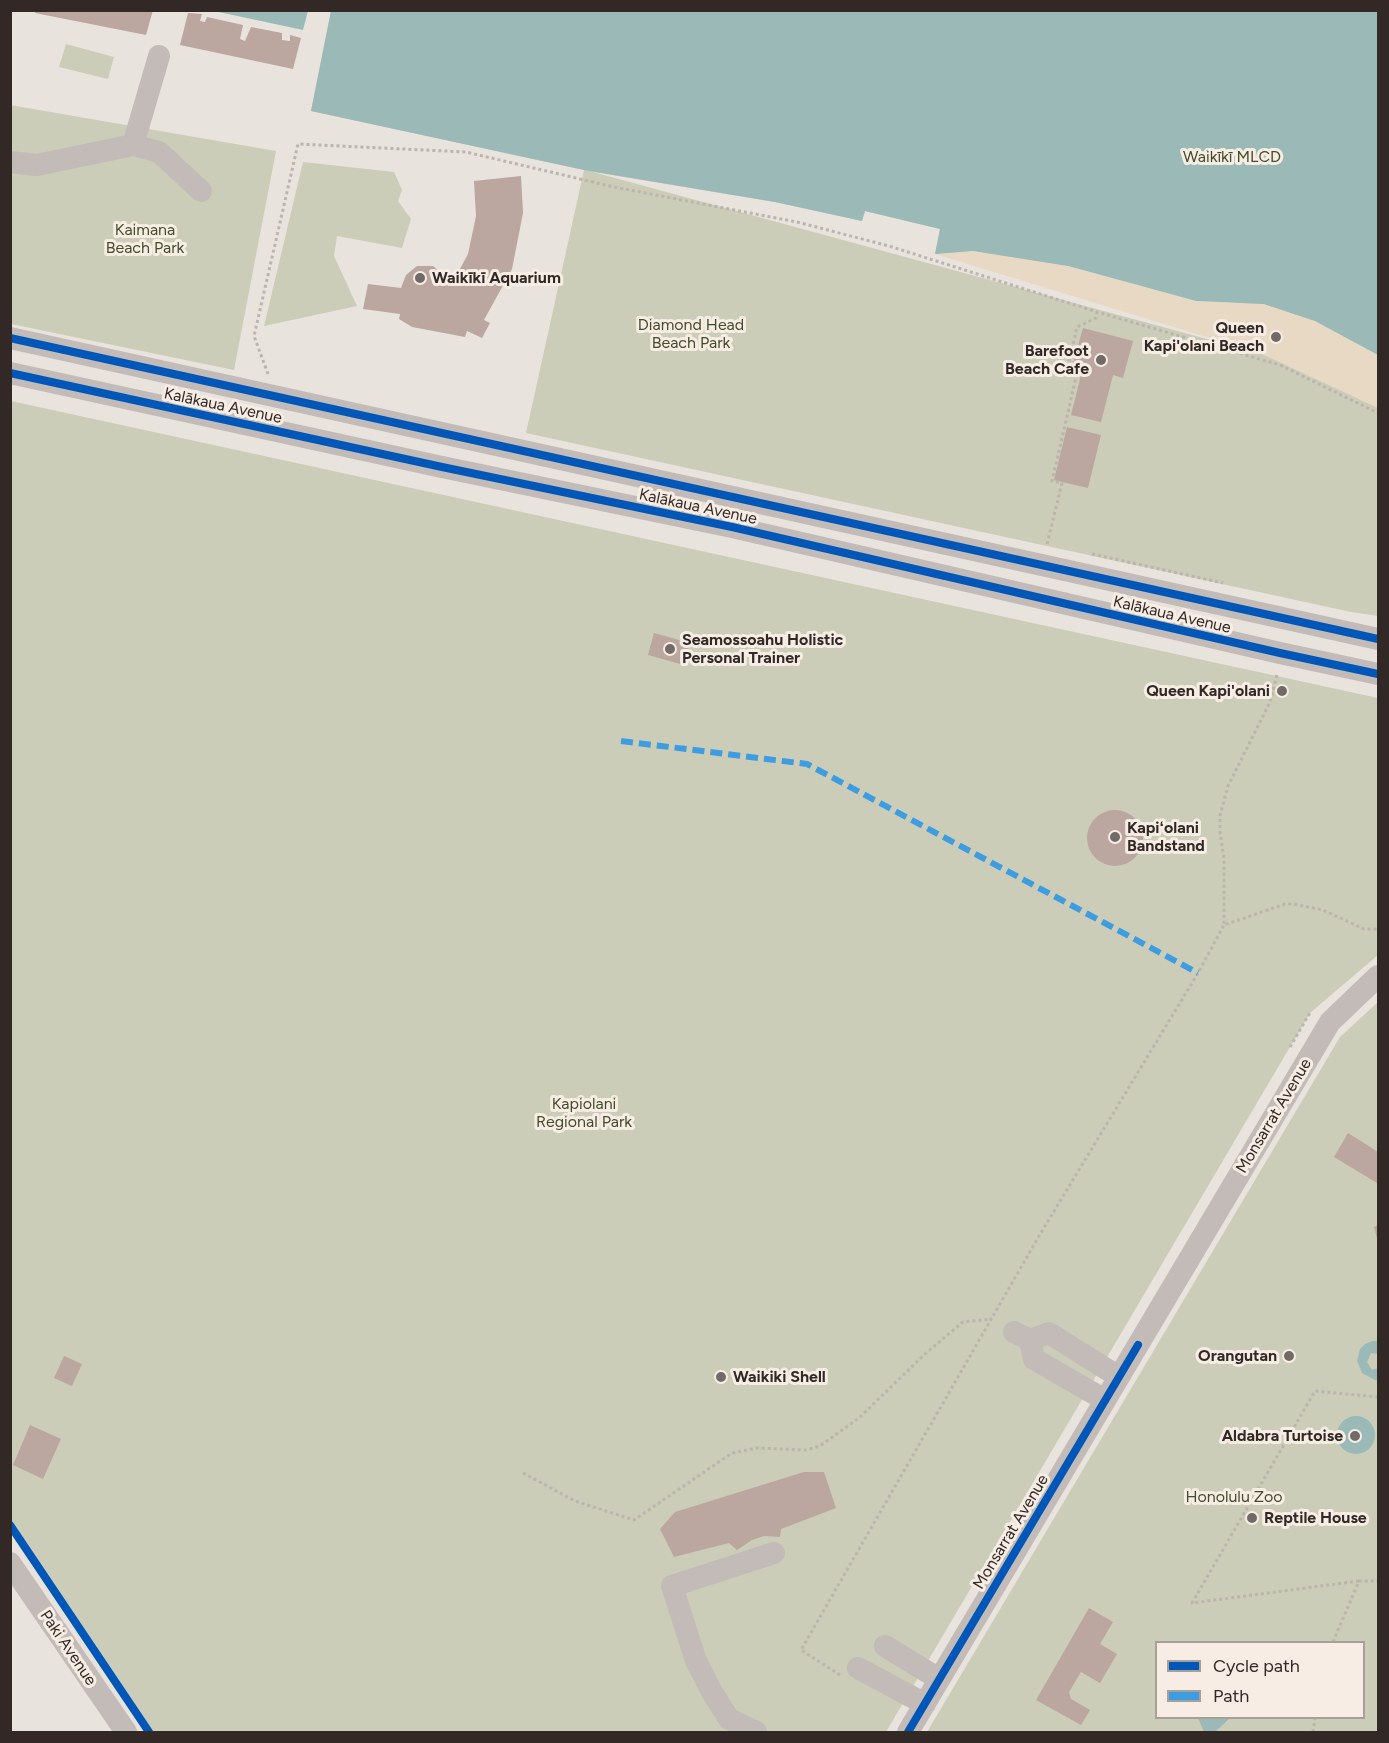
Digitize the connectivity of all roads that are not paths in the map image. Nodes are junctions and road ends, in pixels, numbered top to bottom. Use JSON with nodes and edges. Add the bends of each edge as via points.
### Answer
{"nodes":[{"id":1,"x":159,"y":56,"type":"dead end"},
{"id":2,"x":133,"y":145,"type":"junction"},
{"id":3,"x":10,"y":162,"type":"edge"},
{"id":4,"x":201,"y":191,"type":"dead end"},
{"id":5,"x":10,"y":338,"type":"edge"},
{"id":6,"x":10,"y":374,"type":"edge"},
{"id":7,"x":448,"y":434,"type":"junction"},
{"id":8,"x":442,"y":467,"type":"junction"},
{"id":9,"x":828,"y":518,"type":"junction"},
{"id":10,"x":820,"y":548,"type":"junction"},
{"id":11,"x":1287,"y":618,"type":"junction"},
{"id":12,"x":1378,"y":639,"type":"edge"},
{"id":13,"x":1278,"y":664,"type":"junction"},
{"id":14,"x":1378,"y":674,"type":"edge"},
{"id":15,"x":1378,"y":976,"type":"edge"},
{"id":16,"x":1119,"y":1377,"type":"junction"},
{"id":17,"x":1105,"y":1400,"type":"junction"},
{"id":18,"x":774,"y":1553,"type":"dead end"},
{"id":19,"x":10,"y":1563,"type":"edge"},
{"id":20,"x":885,"y":1646,"type":"dead end"},
{"id":21,"x":849,"y":1671,"type":"road end"},
{"id":22,"x":939,"y":1679,"type":"junction"},
{"id":23,"x":925,"y":1704,"type":"junction"},
{"id":24,"x":126,"y":1732,"type":"edge"},
{"id":25,"x":756,"y":1732,"type":"edge"},
{"id":26,"x":908,"y":1732,"type":"edge"}],
"edges":[{"from":1,"to":2,"type":"street"},
{"from":2,"to":3,"type":"street","via":[[37,165]]},
{"from":2,"to":4,"type":"street","via":[[159,152]]},
{"from":5,"to":7,"type":"street","name":"Kalākaua Avenue"},
{"from":6,"to":8,"type":"street","name":"Kalākaua Avenue"},
{"from":7,"to":8,"type":"street"},
{"from":7,"to":9,"type":"street","name":"Kalākaua Avenue"},
{"from":8,"to":10,"type":"street","name":"Kalākaua Avenue"},
{"from":9,"to":10,"type":"street"},
{"from":9,"to":11,"type":"street","name":"Kalākaua Avenue"},
{"from":10,"to":13,"type":"street","name":"Kalākaua Avenue"},
{"from":11,"to":12,"type":"street","name":"Kalākaua Avenue"},
{"from":11,"to":13,"type":"street"},
{"from":13,"to":14,"type":"street","name":"Kalākaua Avenue"},
{"from":15,"to":16,"type":"street","name":"Monsarrat Avenue","via":[[1330,1022]]},
{"from":16,"to":17,"type":"street","name":"Monsarrat Avenue"},
{"from":16,"to":17,"type":"street","via":[[1049,1333],[1022,1336],[1034,1359]]},
{"from":17,"to":22,"type":"street","name":"Monsarrat Avenue"},
{"from":18,"to":25,"type":"street","via":[[672,1586],[696,1661],[712,1692],[729,1719]]},
{"from":19,"to":24,"type":"street","name":"Paki Avenue"},
{"from":20,"to":22,"type":"street"},
{"from":21,"to":23,"type":"street"},
{"from":22,"to":23,"type":"street","name":"Monsarrat Avenue"},
{"from":23,"to":26,"type":"street","name":"Monsarrat Avenue"}]}
